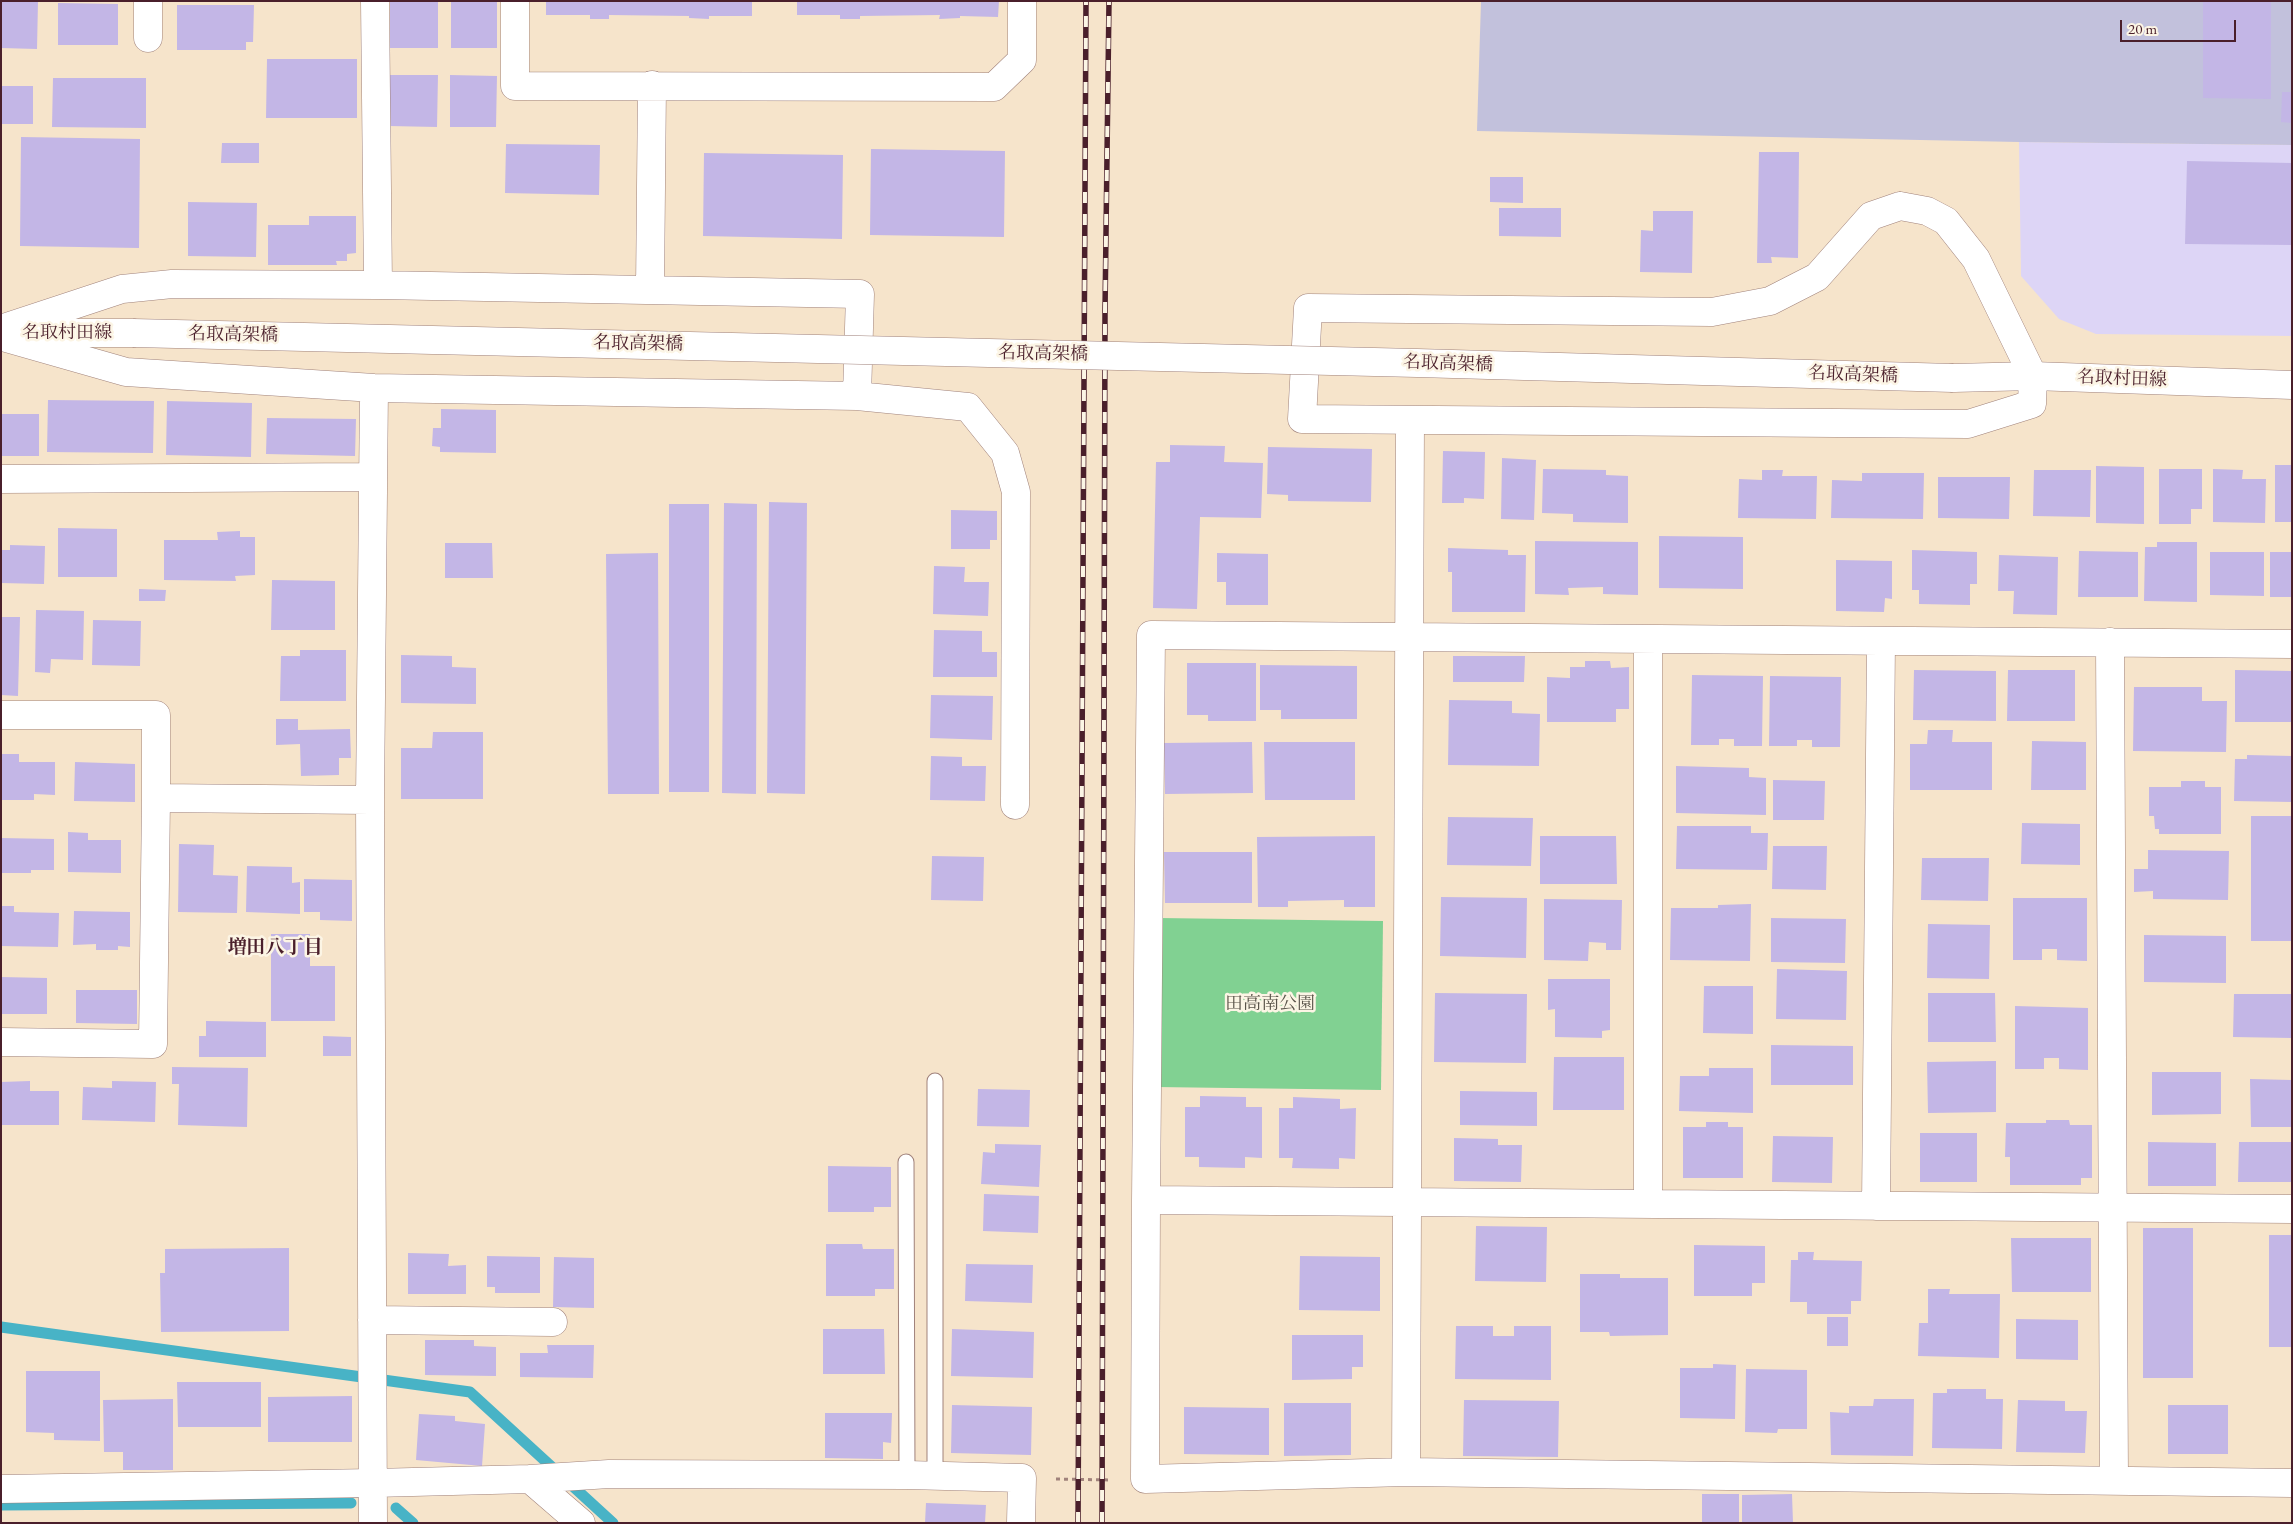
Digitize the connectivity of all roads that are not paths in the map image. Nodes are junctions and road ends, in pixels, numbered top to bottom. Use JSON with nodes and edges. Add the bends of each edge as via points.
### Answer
{"nodes":[{"id":1,"x":148,"y":1,"type":"edge"},
{"id":2,"x":375,"y":1,"type":"edge"},
{"id":3,"x":515,"y":1,"type":"edge"},
{"id":4,"x":1022,"y":1,"type":"edge"},
{"id":5,"x":148,"y":38,"type":"dead end"},
{"id":6,"x":652,"y":85,"type":"junction"},
{"id":7,"x":378,"y":285,"type":"junction"},
{"id":8,"x":650,"y":290,"type":"junction"},
{"id":9,"x":1,"y":329,"type":"edge"},
{"id":10,"x":133,"y":333,"type":"joint"},
{"id":11,"x":1,"y":334,"type":"edge"},
{"id":12,"x":2033,"y":376,"type":"junction"},
{"id":13,"x":1953,"y":378,"type":"joint"},
{"id":14,"x":2292,"y":385,"type":"edge"},
{"id":15,"x":374,"y":388,"type":"junction"},
{"id":16,"x":857,"y":396,"type":"junction"},
{"id":17,"x":1410,"y":420,"type":"junction"},
{"id":18,"x":372,"y":477,"type":"junction"},
{"id":19,"x":1,"y":479,"type":"edge"},
{"id":20,"x":1409,"y":637,"type":"junction"},
{"id":21,"x":1648,"y":639,"type":"junction"},
{"id":22,"x":1881,"y":641,"type":"junction"},
{"id":23,"x":2110,"y":642,"type":"junction"},
{"id":24,"x":2292,"y":644,"type":"edge"},
{"id":25,"x":1,"y":715,"type":"edge"},
{"id":26,"x":156,"y":798,"type":"junction"},
{"id":27,"x":370,"y":800,"type":"junction"},
{"id":28,"x":1015,"y":805,"type":"dead end"},
{"id":29,"x":1,"y":1042,"type":"edge"},
{"id":30,"x":935,"y":1081,"type":"dead end"},
{"id":31,"x":906,"y":1162,"type":"dead end"},
{"id":32,"x":1146,"y":1200,"type":"junction"},
{"id":33,"x":1407,"y":1202,"type":"junction"},
{"id":34,"x":1648,"y":1204,"type":"junction"},
{"id":35,"x":1876,"y":1206,"type":"junction"},
{"id":36,"x":2112,"y":1208,"type":"junction"},
{"id":37,"x":2292,"y":1209,"type":"edge"},
{"id":38,"x":372,"y":1320,"type":"junction"},
{"id":39,"x":553,"y":1322,"type":"dead end"},
{"id":40,"x":1406,"y":1472,"type":"junction"},
{"id":41,"x":907,"y":1475,"type":"junction"},
{"id":42,"x":935,"y":1476,"type":"junction"},
{"id":43,"x":555,"y":1478,"type":"junction"},
{"id":44,"x":2114,"y":1480,"type":"junction"},
{"id":45,"x":374,"y":1483,"type":"junction"},
{"id":46,"x":2292,"y":1483,"type":"edge"},
{"id":47,"x":1,"y":1489,"type":"edge"},
{"id":48,"x":373,"y":1523,"type":"edge"},
{"id":49,"x":581,"y":1523,"type":"edge"},
{"id":50,"x":1021,"y":1523,"type":"edge"}],
"edges":[{"from":1,"to":5,"type":"street"},
{"from":2,"to":7,"type":"street"},
{"from":3,"to":6,"type":"street","via":[[515,86]]},
{"from":4,"to":6,"type":"street","via":[[1022,60],[994,87]]},
{"from":6,"to":8,"type":"street"},
{"from":7,"to":8,"type":"street"},
{"from":7,"to":9,"type":"street","via":[[172,284],[122,289]]},
{"from":8,"to":16,"type":"street","via":[[860,294]]},
{"from":10,"to":11,"type":"street","name":"名取村田線"},
{"from":10,"to":13,"type":"street","name":"名取高架橋","bridge":true},
{"from":11,"to":15,"type":"street","via":[[126,372]]},
{"from":12,"to":13,"type":"street","name":"名取村田線"},
{"from":12,"to":14,"type":"street","name":"名取村田線"},
{"from":12,"to":17,"type":"street","via":[[2032,404],[1968,424]]},
{"from":12,"to":17,"type":"street","via":[[1976,259],[1946,222],[1927,212],[1900,206],[1871,216],[1817,277],[1770,301],[1712,312],[1308,308],[1302,419]]},
{"from":15,"to":16,"type":"street"},
{"from":15,"to":18,"type":"street"},
{"from":16,"to":28,"type":"street","via":[[968,407],[1004,453],[1016,492]]},
{"from":17,"to":20,"type":"street"},
{"from":18,"to":19,"type":"street"},
{"from":18,"to":27,"type":"street"},
{"from":20,"to":21,"type":"street"},
{"from":20,"to":32,"type":"street","via":[[1151,635]]},
{"from":20,"to":33,"type":"street"},
{"from":21,"to":22,"type":"street"},
{"from":21,"to":34,"type":"street"},
{"from":22,"to":23,"type":"street"},
{"from":22,"to":35,"type":"street"},
{"from":23,"to":24,"type":"street"},
{"from":23,"to":36,"type":"street"},
{"from":25,"to":26,"type":"street","via":[[156,714]]},
{"from":26,"to":27,"type":"street"},
{"from":26,"to":29,"type":"street","via":[[154,1044]]},
{"from":27,"to":38,"type":"street"},
{"from":30,"to":42,"type":"lane"},
{"from":31,"to":41,"type":"lane"},
{"from":32,"to":33,"type":"street"},
{"from":32,"to":40,"type":"street","via":[[1146,1479]]},
{"from":33,"to":34,"type":"street"},
{"from":33,"to":40,"type":"street"},
{"from":34,"to":35,"type":"street"},
{"from":35,"to":36,"type":"street"},
{"from":36,"to":37,"type":"street"},
{"from":36,"to":44,"type":"street"},
{"from":38,"to":39,"type":"street"},
{"from":38,"to":45,"type":"street"},
{"from":40,"to":44,"type":"street"},
{"from":41,"to":42,"type":"street"},
{"from":41,"to":43,"type":"street"},
{"from":42,"to":50,"type":"street","via":[[1022,1478]]},
{"from":43,"to":45,"type":"street"},
{"from":43,"to":49,"type":"street"},
{"from":44,"to":46,"type":"street"},
{"from":45,"to":47,"type":"street"},
{"from":45,"to":48,"type":"street"}]}
